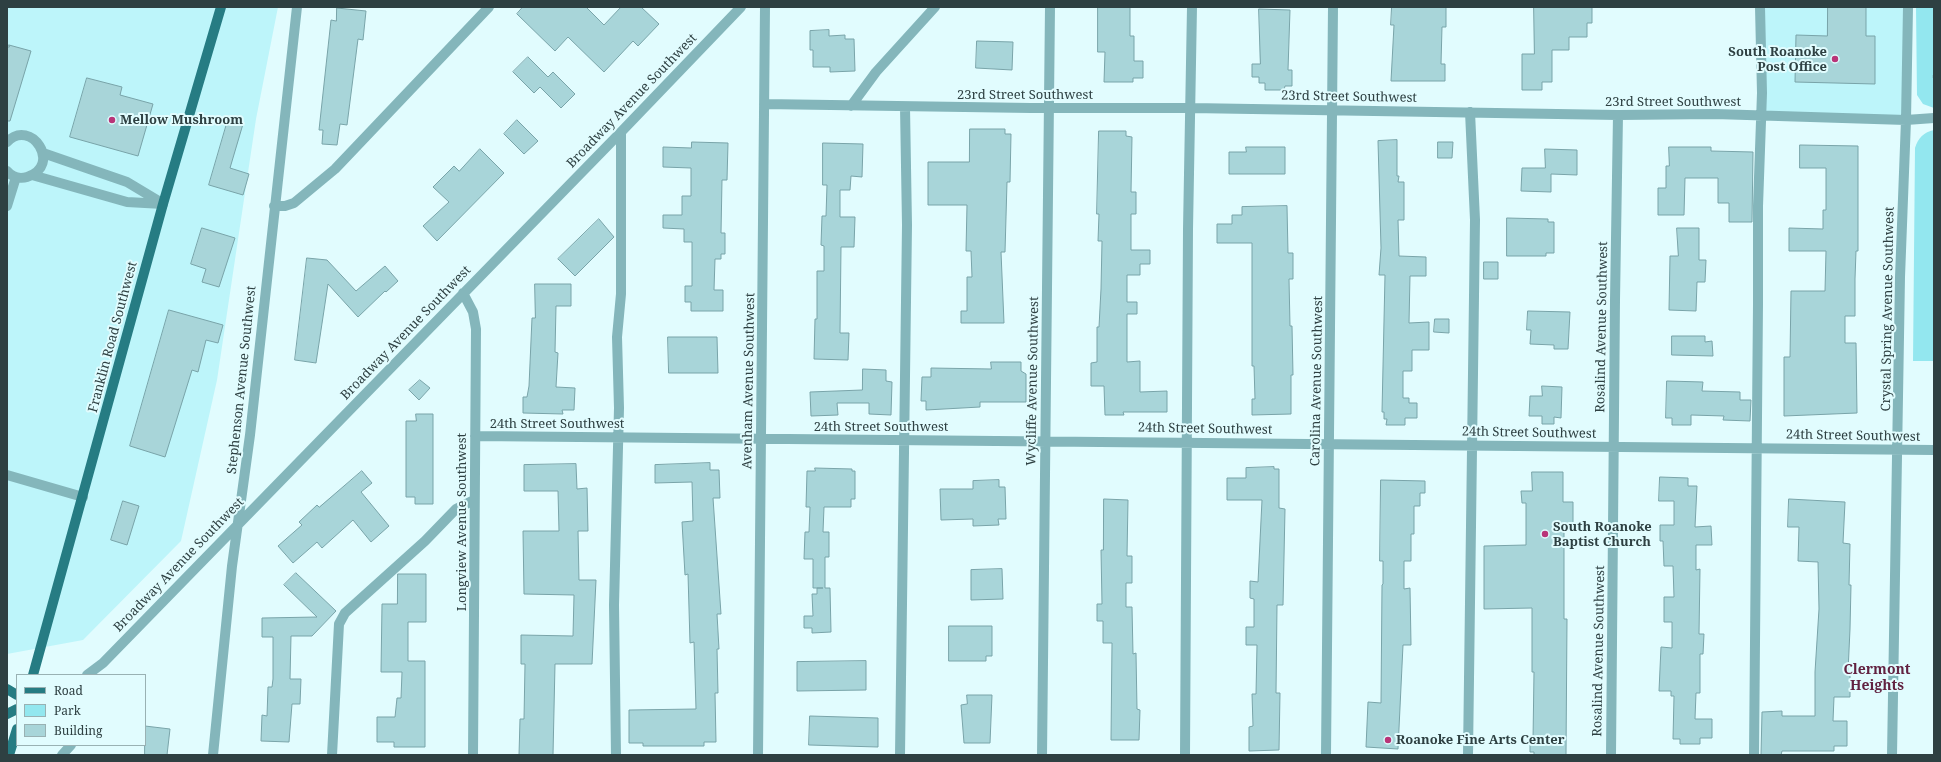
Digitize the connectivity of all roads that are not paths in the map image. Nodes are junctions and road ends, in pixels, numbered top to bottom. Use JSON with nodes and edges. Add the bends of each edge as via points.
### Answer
{"nodes":[{"id":1,"x":221,"y":7,"type":"edge"},
{"id":2,"x":297,"y":7,"type":"edge"},
{"id":3,"x":489,"y":7,"type":"edge"},
{"id":4,"x":740,"y":7,"type":"edge"},
{"id":5,"x":766,"y":7,"type":"edge"},
{"id":6,"x":935,"y":7,"type":"edge"},
{"id":7,"x":1050,"y":7,"type":"edge"},
{"id":8,"x":1192,"y":7,"type":"edge"},
{"id":9,"x":1333,"y":7,"type":"edge"},
{"id":10,"x":1760,"y":7,"type":"edge"},
{"id":11,"x":1908,"y":7,"type":"edge"},
{"id":12,"x":764,"y":104,"type":"junction"},
{"id":13,"x":851,"y":106,"type":"junction"},
{"id":14,"x":905,"y":107,"type":"junction"},
{"id":15,"x":1049,"y":108,"type":"junction"},
{"id":16,"x":1191,"y":108,"type":"junction"},
{"id":17,"x":1332,"y":109,"type":"junction"},
{"id":18,"x":1470,"y":112,"type":"junction"},
{"id":19,"x":1618,"y":115,"type":"junction"},
{"id":20,"x":1761,"y":116,"type":"junction"},
{"id":21,"x":1934,"y":118,"type":"edge"},
{"id":22,"x":1906,"y":120,"type":"junction"},
{"id":23,"x":621,"y":132,"type":"junction"},
{"id":24,"x":7,"y":142,"type":"edge"},
{"id":25,"x":43,"y":153,"type":"junction"},
{"id":26,"x":11,"y":174,"type":"edge"},
{"id":27,"x":32,"y":175,"type":"junction"},
{"id":28,"x":163,"y":204,"type":"junction"},
{"id":29,"x":7,"y":206,"type":"edge"},
{"id":30,"x":274,"y":206,"type":"junction"},
{"id":31,"x":463,"y":293,"type":"junction"},
{"id":32,"x":475,"y":436,"type":"junction"},
{"id":33,"x":618,"y":437,"type":"junction"},
{"id":34,"x":761,"y":439,"type":"junction"},
{"id":35,"x":903,"y":440,"type":"junction"},
{"id":36,"x":1045,"y":441,"type":"junction"},
{"id":37,"x":1188,"y":442,"type":"junction"},
{"id":38,"x":1329,"y":444,"type":"junction"},
{"id":39,"x":1473,"y":445,"type":"junction"},
{"id":40,"x":1614,"y":447,"type":"junction"},
{"id":41,"x":1756,"y":448,"type":"junction"},
{"id":42,"x":1898,"y":450,"type":"junction"},
{"id":43,"x":1934,"y":450,"type":"edge"},
{"id":44,"x":7,"y":475,"type":"edge"},
{"id":45,"x":83,"y":497,"type":"junction"},
{"id":46,"x":474,"y":500,"type":"junction"},
{"id":47,"x":238,"y":523,"type":"junction"},
{"id":48,"x":33,"y":674,"type":"edge"},
{"id":49,"x":89,"y":674,"type":"edge"},
{"id":50,"x":7,"y":689,"type":"edge"},
{"id":51,"x":16,"y":694,"type":"edge"},
{"id":52,"x":16,"y":732,"type":"edge"},
{"id":53,"x":69,"y":746,"type":"edge"},
{"id":54,"x":9,"y":755,"type":"edge"},
{"id":55,"x":62,"y":755,"type":"edge"},
{"id":56,"x":213,"y":755,"type":"edge"},
{"id":57,"x":332,"y":755,"type":"edge"},
{"id":58,"x":473,"y":755,"type":"edge"},
{"id":59,"x":616,"y":755,"type":"edge"},
{"id":60,"x":758,"y":755,"type":"edge"},
{"id":61,"x":900,"y":755,"type":"edge"},
{"id":62,"x":1042,"y":755,"type":"edge"},
{"id":63,"x":1185,"y":755,"type":"edge"},
{"id":64,"x":1326,"y":755,"type":"edge"},
{"id":65,"x":1468,"y":755,"type":"edge"},
{"id":66,"x":1611,"y":755,"type":"edge"},
{"id":67,"x":1754,"y":755,"type":"edge"},
{"id":68,"x":1892,"y":755,"type":"edge"}],
"edges":[{"from":1,"to":28,"type":"main road","name":"Franklin Road Southwest"},
{"from":2,"to":30,"type":"street","name":"Stephenson Avenue Southwest"},
{"from":3,"to":30,"type":"street","via":[[335,169],[294,203]]},
{"from":4,"to":23,"type":"street","name":"Broadway Avenue Southwest"},
{"from":5,"to":12,"type":"street","name":"Avenham Avenue Southwest"},
{"from":6,"to":13,"type":"street","via":[[876,72]]},
{"from":7,"to":15,"type":"street","name":"Wycliffe Avenue Southwest"},
{"from":8,"to":16,"type":"street"},
{"from":9,"to":17,"type":"street","name":"Carolina Avenue Southwest"},
{"from":10,"to":20,"type":"street"},
{"from":11,"to":22,"type":"street","name":"Crystal Spring Avenue Southwest"},
{"from":12,"to":13,"type":"street","name":"23rd Street Southwest"},
{"from":12,"to":34,"type":"street","name":"Avenham Avenue Southwest"},
{"from":13,"to":14,"type":"street","name":"23rd Street Southwest"},
{"from":14,"to":15,"type":"street","name":"23rd Street Southwest"},
{"from":14,"to":35,"type":"street","via":[[907,225]]},
{"from":15,"to":16,"type":"street","name":"23rd Street Southwest"},
{"from":15,"to":36,"type":"street","name":"Wycliffe Avenue Southwest"},
{"from":16,"to":17,"type":"street","name":"23rd Street Southwest"},
{"from":16,"to":37,"type":"street"},
{"from":17,"to":18,"type":"street","name":"23rd Street Southwest"},
{"from":17,"to":38,"type":"street","name":"Carolina Avenue Southwest"},
{"from":18,"to":19,"type":"street","name":"23rd Street Southwest"},
{"from":18,"to":39,"type":"street","via":[[1475,220]]},
{"from":19,"to":20,"type":"street","name":"23rd Street Southwest"},
{"from":19,"to":40,"type":"street","name":"Rosalind Avenue Southwest"},
{"from":20,"to":22,"type":"street","name":"23rd Street Southwest"},
{"from":20,"to":41,"type":"street"},
{"from":21,"to":22,"type":"street","name":"23rd Street Southwest"},
{"from":22,"to":42,"type":"street","name":"Crystal Spring Avenue Southwest","via":[[1900,277]]},
{"from":23,"to":31,"type":"street","name":"Broadway Avenue Southwest"},
{"from":23,"to":33,"type":"street"},
{"from":24,"to":25,"type":"street","via":[[18,136],[26,136],[37,142]]},
{"from":25,"to":27,"type":"street","via":[[41,166]]},
{"from":25,"to":28,"type":"street","via":[[127,182]]},
{"from":26,"to":27,"type":"street","via":[[24,178]]},
{"from":26,"to":29,"type":"street"},
{"from":27,"to":28,"type":"street","via":[[126,202]]},
{"from":28,"to":45,"type":"main road","name":"Franklin Road Southwest"},
{"from":30,"to":47,"type":"street","name":"Stephenson Avenue Southwest"},
{"from":31,"to":32,"type":"street","name":"Longview Avenue Southwest","via":[[472,312],[476,329]]},
{"from":31,"to":47,"type":"street","name":"Broadway Avenue Southwest"},
{"from":32,"to":33,"type":"street","name":"24th Street Southwest"},
{"from":32,"to":46,"type":"street","name":"Longview Avenue Southwest"},
{"from":33,"to":34,"type":"street","name":"24th Street Southwest"},
{"from":33,"to":59,"type":"street","via":[[614,605]]},
{"from":34,"to":35,"type":"street","name":"24th Street Southwest"},
{"from":34,"to":60,"type":"street","name":"Avenham Avenue Southwest"},
{"from":35,"to":36,"type":"street","name":"24th Street Southwest"},
{"from":35,"to":61,"type":"street"},
{"from":36,"to":37,"type":"street","name":"24th Street Southwest"},
{"from":36,"to":62,"type":"street","name":"Wycliffe Avenue Southwest"},
{"from":37,"to":38,"type":"street","name":"24th Street Southwest"},
{"from":37,"to":63,"type":"street"},
{"from":38,"to":39,"type":"street","name":"24th Street Southwest"},
{"from":38,"to":64,"type":"street","name":"Carolina Avenue Southwest"},
{"from":39,"to":40,"type":"street","name":"24th Street Southwest"},
{"from":39,"to":65,"type":"street"},
{"from":40,"to":41,"type":"street","name":"24th Street Southwest"},
{"from":40,"to":66,"type":"street","name":"Rosalind Avenue Southwest"},
{"from":41,"to":42,"type":"street","name":"24th Street Southwest"},
{"from":41,"to":67,"type":"street"},
{"from":42,"to":43,"type":"street","name":"24th Street Southwest"},
{"from":42,"to":68,"type":"street","name":"Crystal Spring Avenue Southwest"},
{"from":44,"to":45,"type":"street"},
{"from":45,"to":48,"type":"main road","name":"Franklin Road Southwest"},
{"from":46,"to":57,"type":"street","via":[[456,509],[425,541],[345,613],[339,624]]},
{"from":46,"to":58,"type":"street","name":"Longview Avenue Southwest"},
{"from":47,"to":49,"type":"street","name":"Broadway Avenue Southwest"},
{"from":47,"to":56,"type":"street","name":"Stephenson Avenue Southwest"},
{"from":50,"to":51,"type":"main road"},
{"from":52,"to":54,"type":"main road"},
{"from":53,"to":55,"type":"street"}]}
